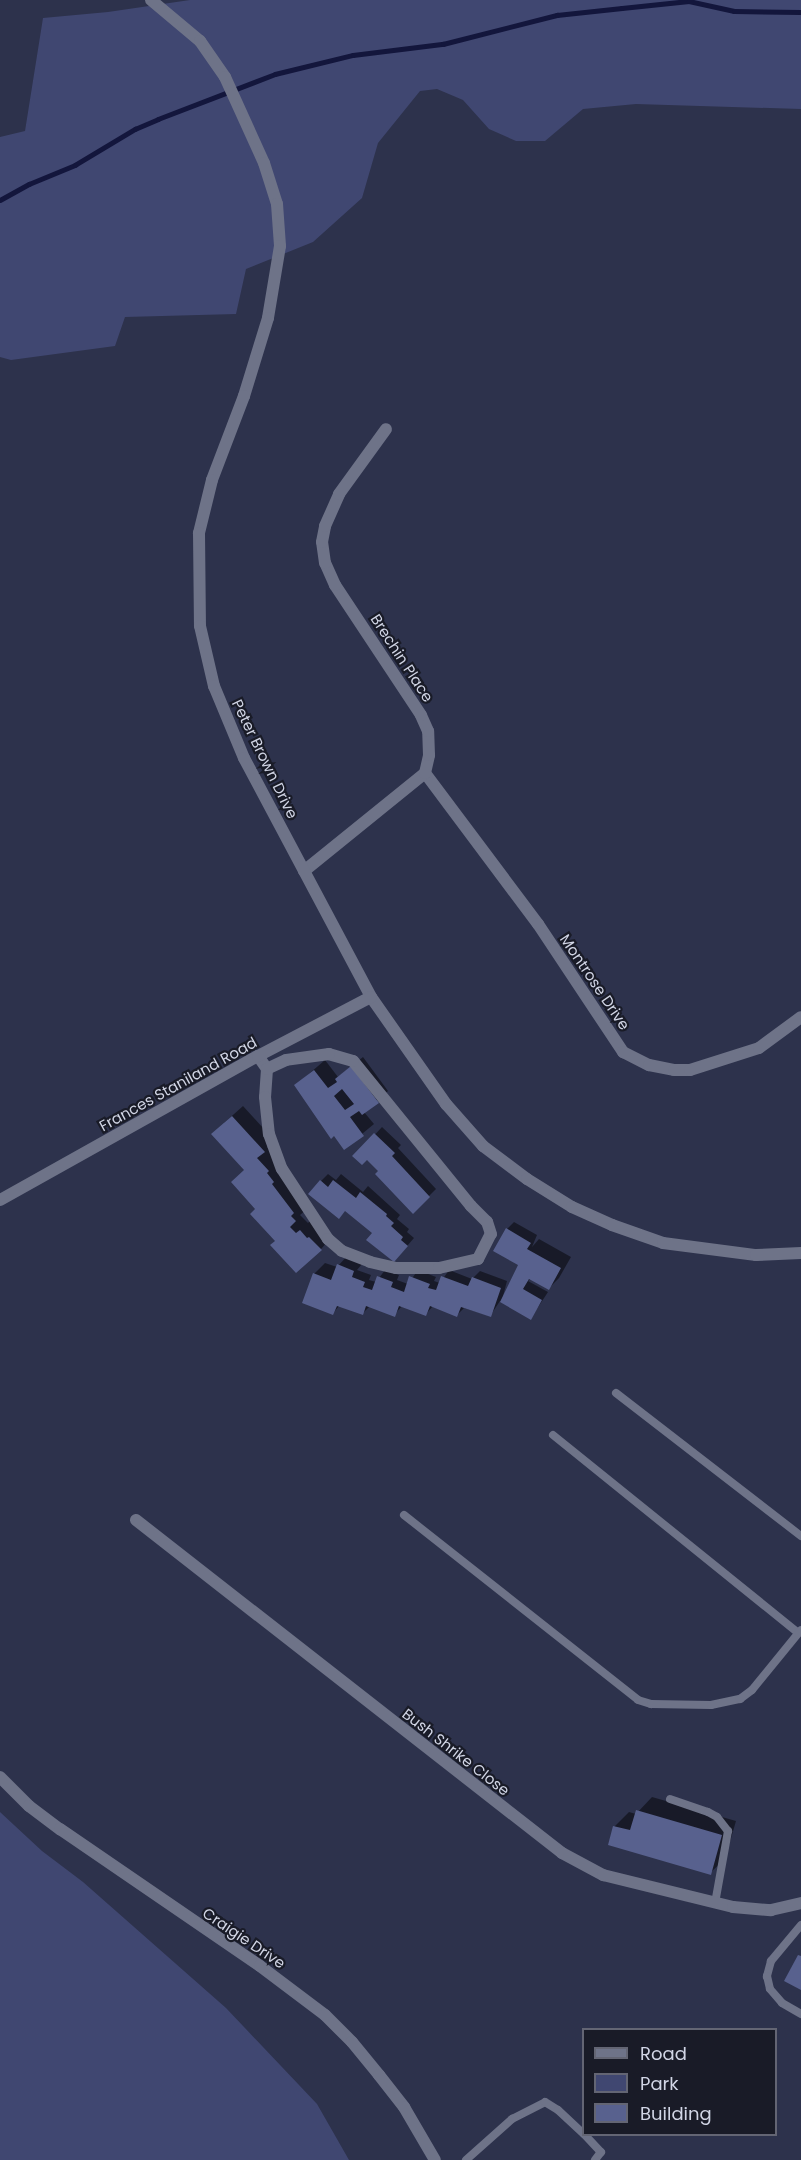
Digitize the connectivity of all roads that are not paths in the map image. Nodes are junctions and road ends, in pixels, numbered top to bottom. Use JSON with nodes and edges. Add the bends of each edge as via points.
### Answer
{"nodes":[{"id":1,"x":151,"y":0,"type":"edge"},
{"id":2,"x":386,"y":429,"type":"dead end"},
{"id":3,"x":425,"y":773,"type":"junction"},
{"id":4,"x":304,"y":871,"type":"junction"},
{"id":5,"x":371,"y":997,"type":"junction"},
{"id":6,"x":801,"y":1017,"type":"edge"},
{"id":7,"x":258,"y":1056,"type":"junction"},
{"id":8,"x":267,"y":1068,"type":"junction"},
{"id":9,"x":0,"y":1200,"type":"edge"},
{"id":10,"x":801,"y":1253,"type":"edge"},
{"id":11,"x":616,"y":1393,"type":"dead end"},
{"id":12,"x":553,"y":1435,"type":"dead end"},
{"id":13,"x":404,"y":1515,"type":"dead end"},
{"id":14,"x":136,"y":1520,"type":"dead end"},
{"id":15,"x":801,"y":1536,"type":"edge"},
{"id":16,"x":800,"y":1632,"type":"edge"},
{"id":17,"x":0,"y":1777,"type":"edge"},
{"id":18,"x":670,"y":1799,"type":"dead end"},
{"id":19,"x":715,"y":1903,"type":"junction"},
{"id":20,"x":801,"y":1903,"type":"edge"},
{"id":21,"x":801,"y":1925,"type":"edge"},
{"id":22,"x":801,"y":2014,"type":"edge"},
{"id":23,"x":582,"y":2132,"type":"edge"},
{"id":24,"x":586,"y":2136,"type":"edge"},
{"id":25,"x":435,"y":2160,"type":"edge"},
{"id":26,"x":466,"y":2160,"type":"edge"},
{"id":27,"x":595,"y":2160,"type":"edge"}],
"edges":[{"from":1,"to":4,"type":"street","name":"Peter Brown Drive","via":[[200,41],[225,77],[278,204],[280,246],[268,318],[212,480],[199,533],[200,626],[214,686],[244,758]]},
{"from":2,"to":3,"type":"street","name":"Brechin Place","via":[[339,494],[322,542],[335,585],[425,723],[430,745]]},
{"from":3,"to":4,"type":"street"},
{"from":3,"to":6,"type":"street","name":"Montrose Drive","via":[[538,924],[623,1052],[649,1065],[690,1070],[759,1048]]},
{"from":4,"to":5,"type":"street","name":"Peter Brown Drive"},
{"from":5,"to":7,"type":"street","name":"Frances Staniland Road"},
{"from":5,"to":10,"type":"street","name":"Peter Brown Drive","via":[[446,1104],[483,1146],[572,1207],[663,1243],[756,1255]]},
{"from":7,"to":8,"type":"street"},
{"from":7,"to":9,"type":"street","name":"Frances Staniland Road"},
{"from":8,"to":8,"type":"street","via":[[315,1055],[342,1056],[353,1061],[487,1222],[491,1234],[478,1259],[415,1269],[370,1262],[342,1251],[315,1223],[282,1169],[268,1134]]},
{"from":11,"to":15,"type":"lane"},
{"from":12,"to":16,"type":"lane"},
{"from":13,"to":16,"type":"lane","via":[[638,1700],[651,1704],[711,1706],[740,1700]]},
{"from":14,"to":19,"type":"street","name":"Bush Shrike Close","via":[[562,1853],[603,1875]]},
{"from":17,"to":25,"type":"street","name":"Craigie Drive","via":[[60,1829],[325,2015],[404,2107]]},
{"from":18,"to":19,"type":"lane","via":[[717,1817],[728,1832]]},
{"from":19,"to":20,"type":"street","name":"Bush Shrike Close","via":[[754,1911],[784,1909]]},
{"from":21,"to":22,"type":"lane","via":[[771,1961],[767,1976],[770,1989],[782,2003]]},
{"from":23,"to":26,"type":"lane","via":[[545,2103],[512,2119]]},
{"from":24,"to":27,"type":"lane","via":[[601,2152]]}]}
